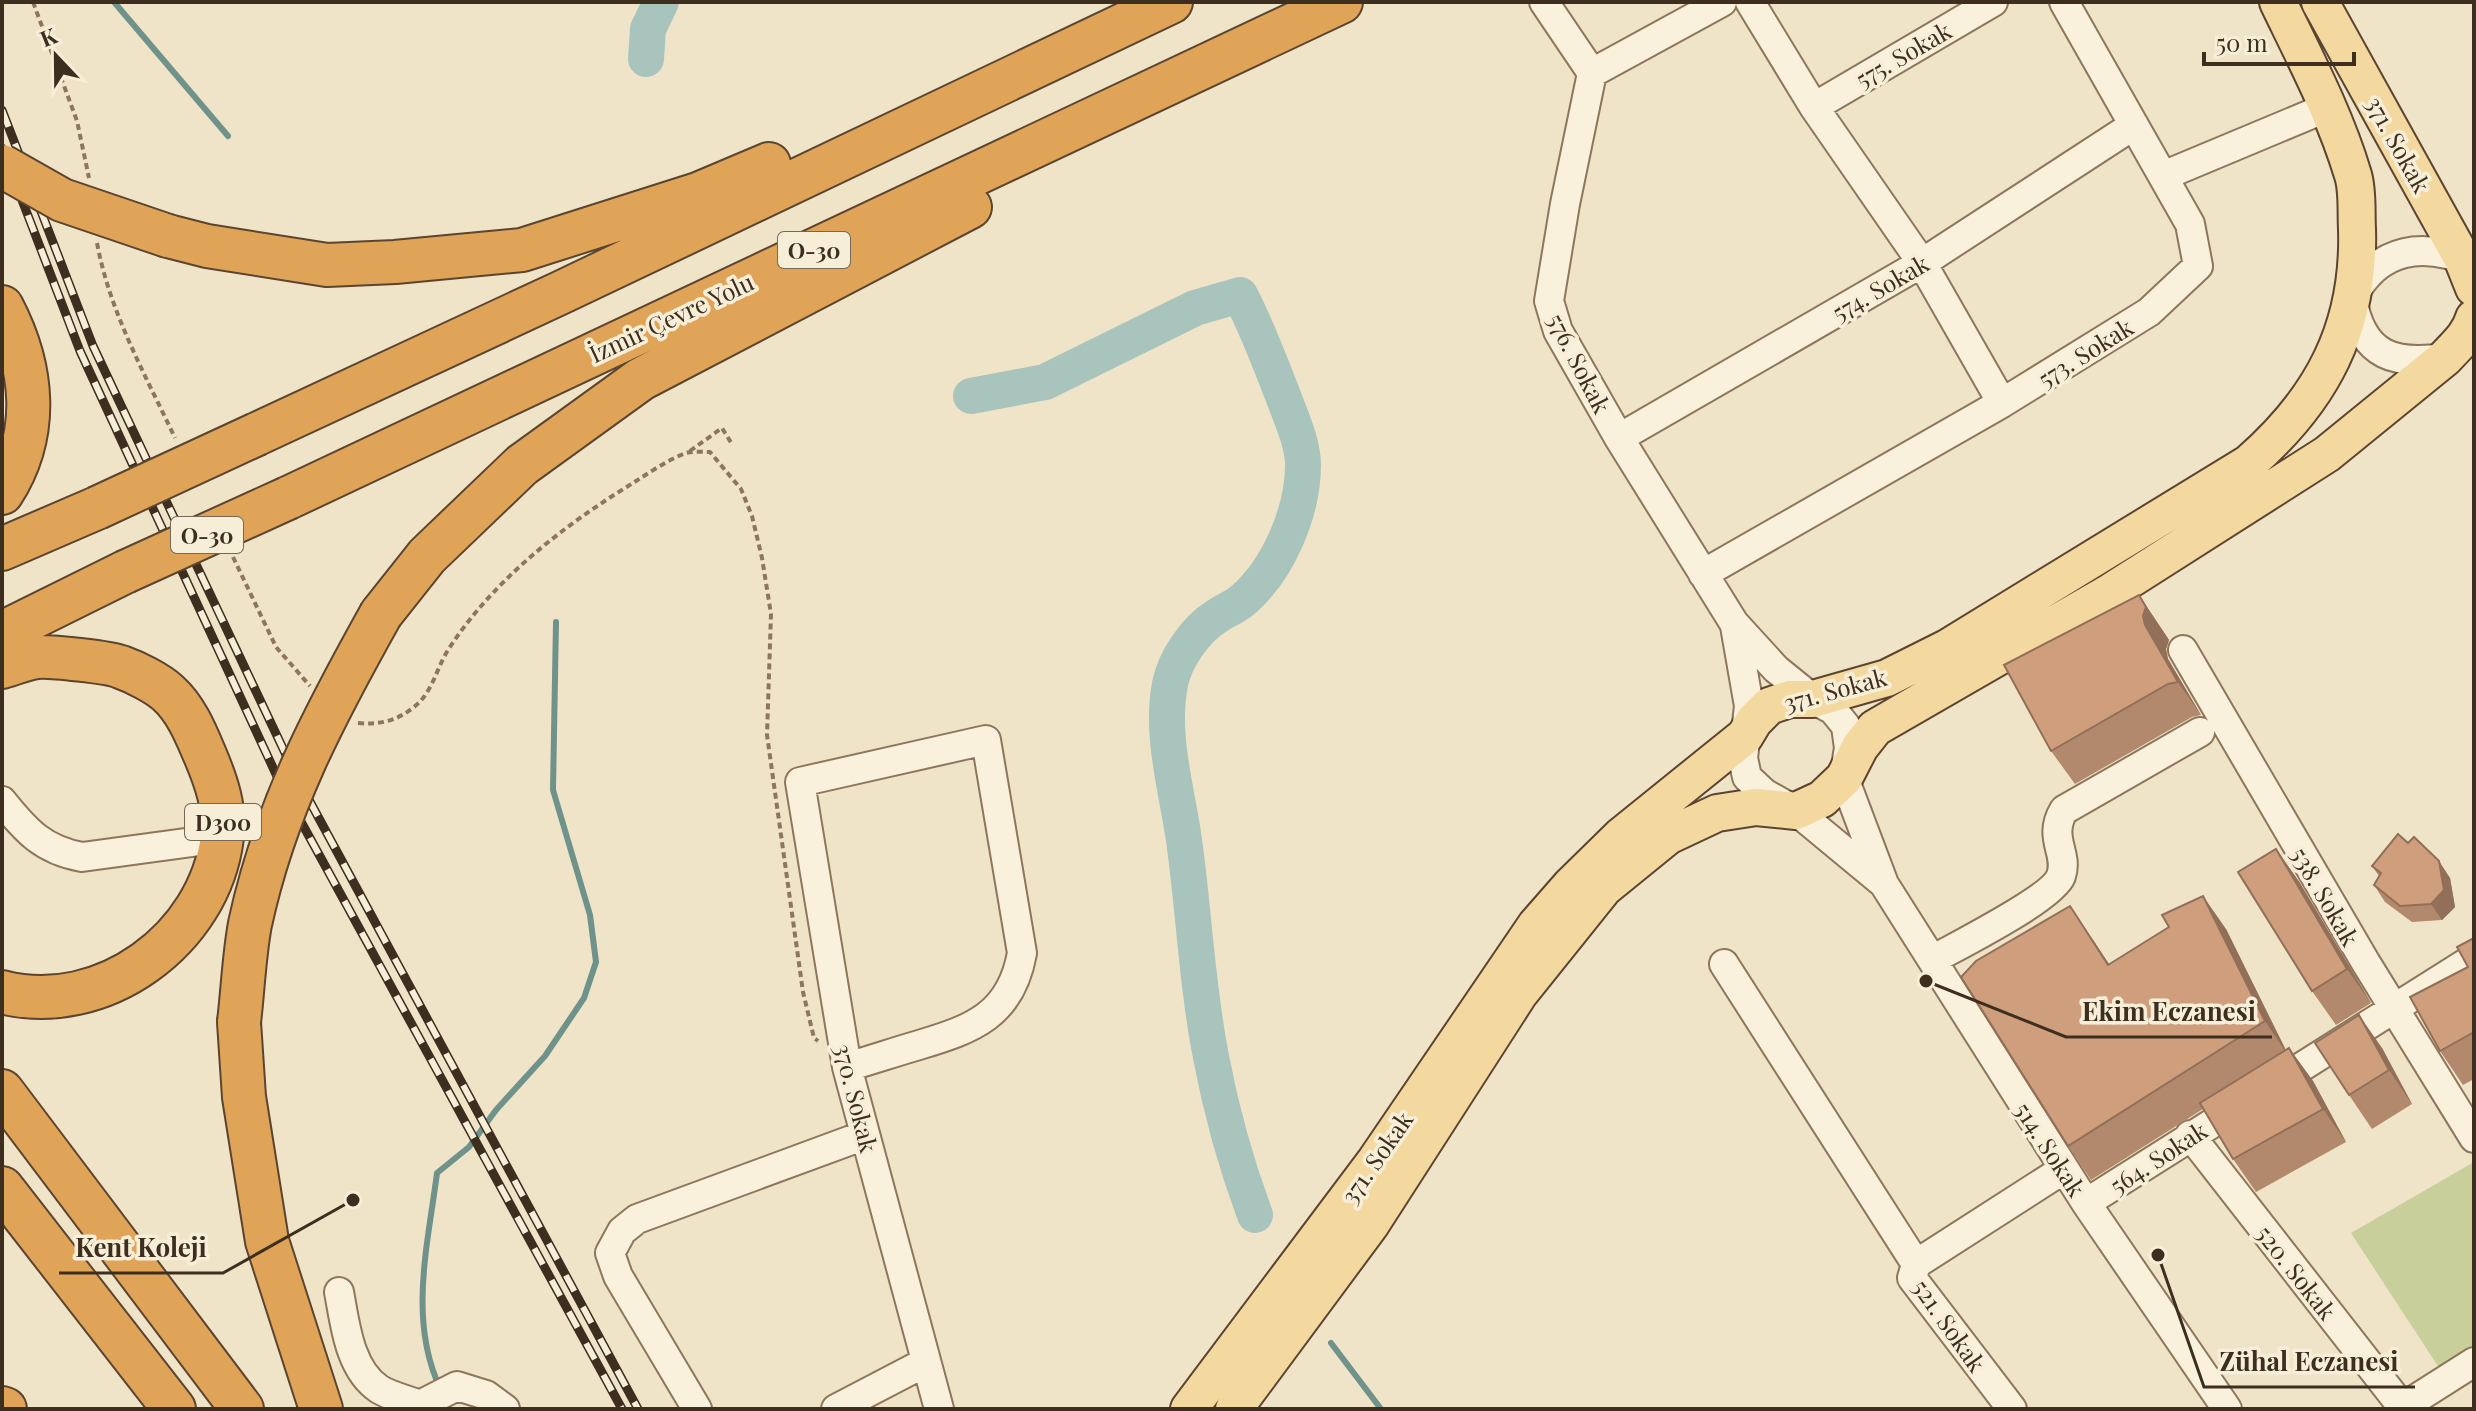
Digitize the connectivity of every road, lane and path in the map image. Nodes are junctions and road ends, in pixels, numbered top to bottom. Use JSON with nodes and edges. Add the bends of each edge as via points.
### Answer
{"nodes":[{"id":1,"x":1171,"y":2,"type":"edge"},
{"id":2,"x":1342,"y":2,"type":"edge"},
{"id":3,"x":1544,"y":2,"type":"edge"},
{"id":4,"x":1722,"y":2,"type":"edge"},
{"id":5,"x":1750,"y":2,"type":"edge"},
{"id":6,"x":1993,"y":2,"type":"edge"},
{"id":7,"x":2064,"y":2,"type":"edge"},
{"id":8,"x":2278,"y":2,"type":"edge"},
{"id":9,"x":2320,"y":2,"type":"edge"},
{"id":10,"x":1592,"y":73,"type":"junction"},
{"id":11,"x":975,"y":96,"type":"junction"},
{"id":12,"x":1814,"y":107,"type":"junction"},
{"id":13,"x":2328,"y":107,"type":"junction"},
{"id":14,"x":2134,"y":125,"type":"junction"},
{"id":15,"x":2,"y":166,"type":"edge"},
{"id":16,"x":2163,"y":176,"type":"junction"},
{"id":17,"x":1922,"y":263,"type":"junction"},
{"id":18,"x":2470,"y":270,"type":"edge"},
{"id":19,"x":2352,"y":298,"type":"junction"},
{"id":20,"x":2,"y":307,"type":"edge"},
{"id":21,"x":2474,"y":318,"type":"edge"},
{"id":22,"x":2460,"y":355,"type":"edge"},
{"id":23,"x":2002,"y":403,"type":"junction"},
{"id":24,"x":1619,"y":438,"type":"junction"},
{"id":25,"x":732,"y":444,"type":"dead end"},
{"id":26,"x":688,"y":452,"type":"dead end"},
{"id":27,"x":2,"y":493,"type":"edge"},
{"id":28,"x":2,"y":549,"type":"edge"},
{"id":29,"x":1703,"y":574,"type":"junction"},
{"id":30,"x":1734,"y":623,"type":"junction"},
{"id":31,"x":2,"y":633,"type":"edge"},
{"id":32,"x":2183,"y":650,"type":"dead end"},
{"id":33,"x":2,"y":667,"type":"edge"},
{"id":34,"x":1813,"y":699,"type":"junction"},
{"id":35,"x":2200,"y":732,"type":"dead end"},
{"id":36,"x":1745,"y":736,"type":"junction"},
{"id":37,"x":1844,"y":778,"type":"junction"},
{"id":38,"x":2,"y":801,"type":"edge"},
{"id":39,"x":1796,"y":811,"type":"junction"},
{"id":40,"x":222,"y":838,"type":"junction"},
{"id":41,"x":1884,"y":884,"type":"junction"},
{"id":42,"x":2474,"y":958,"type":"edge"},
{"id":43,"x":1932,"y":960,"type":"junction"},
{"id":44,"x":1724,"y":964,"type":"dead end"},
{"id":45,"x":2,"y":992,"type":"edge"},
{"id":46,"x":2395,"y":1008,"type":"junction"},
{"id":47,"x":847,"y":1067,"type":"junction"},
{"id":48,"x":2,"y":1091,"type":"edge"},
{"id":49,"x":865,"y":1135,"type":"junction"},
{"id":50,"x":2190,"y":1135,"type":"junction"},
{"id":51,"x":2474,"y":1138,"type":"edge"},
{"id":52,"x":2064,"y":1169,"type":"junction"},
{"id":53,"x":2,"y":1188,"type":"edge"},
{"id":54,"x":2086,"y":1203,"type":"junction"},
{"id":55,"x":1916,"y":1264,"type":"junction"},
{"id":56,"x":339,"y":1292,"type":"dead end"},
{"id":57,"x":926,"y":1362,"type":"junction"},
{"id":58,"x":2474,"y":1362,"type":"edge"},
{"id":59,"x":2402,"y":1408,"type":"edge"},
{"id":60,"x":174,"y":1409,"type":"edge"},
{"id":61,"x":242,"y":1409,"type":"edge"},
{"id":62,"x":321,"y":1409,"type":"edge"},
{"id":63,"x":505,"y":1409,"type":"edge"},
{"id":64,"x":697,"y":1409,"type":"edge"},
{"id":65,"x":836,"y":1409,"type":"edge"},
{"id":66,"x":939,"y":1409,"type":"edge"},
{"id":67,"x":1189,"y":1409,"type":"edge"},
{"id":68,"x":1234,"y":1409,"type":"edge"},
{"id":69,"x":2012,"y":1409,"type":"edge"},
{"id":70,"x":2227,"y":1409,"type":"edge"}],
"edges":[{"from":1,"to":11,"type":"highway"},
{"from":2,"to":31,"type":"highway","name":"İzmir Çevre Yolu","number":"O-30","bridge":true},
{"from":2,"to":62,"type":"highway","bridge":true,"via":[[1225,77],[641,379],[522,465],[427,556],[381,614],[322,722],[281,814],[250,926],[239,1022],[244,1097],[267,1241]]},
{"from":3,"to":10,"type":"street"},
{"from":4,"to":10,"type":"street"},
{"from":5,"to":12,"type":"street"},
{"from":6,"to":12,"type":"street","name":"575. Sokak"},
{"from":7,"to":14,"type":"street","name":"573. Sokak"},
{"from":8,"to":13,"type":"main road","name":"371. Sokak"},
{"from":9,"to":18,"type":"main road","name":"371. Sokak"},
{"from":10,"to":24,"type":"street","name":"576. Sokak","via":[[1549,301],[1558,331]]},
{"from":11,"to":15,"type":"highway","bridge":true,"via":[[806,149],[698,194],[522,250],[395,262],[327,265],[207,246],[62,200]]},
{"from":11,"to":28,"type":"highway","bridge":true},
{"from":12,"to":17,"type":"street"},
{"from":13,"to":16,"type":"street"},
{"from":13,"to":19,"type":"main road","name":"371. Sokak","via":[[2355,178]]},
{"from":14,"to":16,"type":"street","name":"573. Sokak"},
{"from":14,"to":17,"type":"street","name":"574. Sokak"},
{"from":16,"to":23,"type":"street","name":"573. Sokak","via":[[2190,224],[2198,266],[2149,312]]},
{"from":17,"to":23,"type":"street"},
{"from":17,"to":24,"type":"street","name":"574. Sokak"},
{"from":18,"to":19,"type":"street","via":[[2435,251],[2407,252],[2370,270]]},
{"from":19,"to":22,"type":"street","via":[[2355,318],[2384,354],[2412,362]]},
{"from":19,"to":34,"type":"main road","name":"371. Sokak","via":[[2338,349],[2323,379],[2278,437],[2249,463],[1947,648],[1887,678]]},
{"from":20,"to":27,"type":"highway","via":[[23,354],[28,390],[18,468]]},
{"from":21,"to":22,"type":"main road","name":"371. Sokak"},
{"from":22,"to":37,"type":"main road","name":"371. Sokak","via":[[2327,454],[2112,591],[1875,728]]},
{"from":23,"to":29,"type":"street","name":"573. Sokak"},
{"from":24,"to":29,"type":"street","name":"576. Sokak"},
{"from":25,"to":26,"type":"path","via":[[722,428]]},
{"from":29,"to":30,"type":"street","name":"576. Sokak"},
{"from":30,"to":34,"type":"street","via":[[1776,669]]},
{"from":30,"to":36,"type":"street","via":[[1749,706]]},
{"from":32,"to":46,"type":"street","name":"538. Sokak"},
{"from":33,"to":40,"type":"highway","number":"D300","via":[[36,657],[119,665],[168,692],[210,766],[223,816]]},
{"from":34,"to":36,"type":"main road","name":"371. Sokak","via":[[1769,706]]},
{"from":34,"to":37,"type":"street","via":[[1833,710],[1846,726]]},
{"from":35,"to":43,"type":"street","via":[[2064,810],[2056,841],[2061,877],[2047,894]]},
{"from":36,"to":39,"type":"street","via":[[1747,777]]},
{"from":36,"to":67,"type":"main road","name":"371. Sokak","via":[[1621,836],[1536,925],[1376,1160]]},
{"from":37,"to":39,"type":"main road","name":"371. Sokak","via":[[1822,799]]},
{"from":37,"to":41,"type":"street"},
{"from":38,"to":40,"type":"street","via":[[45,846],[82,857]]},
{"from":39,"to":41,"type":"street"},
{"from":39,"to":68,"type":"main road","name":"371. Sokak","via":[[1756,807],[1717,813],[1668,836],[1604,888],[1519,994],[1371,1224]]},
{"from":40,"to":45,"type":"highway","number":"D300","via":[[205,894],[164,949],[118,981],[93,988],[55,998]]},
{"from":41,"to":43,"type":"street","name":"514. Sokak"},
{"from":42,"to":46,"type":"street","name":"564. Sokak"},
{"from":43,"to":52,"type":"street","name":"514. Sokak"},
{"from":44,"to":55,"type":"street"},
{"from":46,"to":50,"type":"street","name":"564. Sokak"},
{"from":46,"to":51,"type":"street","name":"538. Sokak"},
{"from":47,"to":47,"type":"street","name":"370. Sokak","via":[[800,782],[986,740],[1022,953],[1015,980],[978,1024]]},
{"from":47,"to":49,"type":"street","name":"370. Sokak"},
{"from":48,"to":61,"type":"highway"},
{"from":49,"to":57,"type":"street","name":"370. Sokak"},
{"from":49,"to":64,"type":"street","via":[[637,1219],[622,1231],[610,1253],[618,1276]]},
{"from":50,"to":54,"type":"street","name":"564. Sokak"},
{"from":50,"to":59,"type":"street","name":"520. Sokak"},
{"from":52,"to":54,"type":"street","name":"514. Sokak"},
{"from":52,"to":55,"type":"street","name":"521. Sokak"},
{"from":53,"to":60,"type":"highway"},
{"from":54,"to":70,"type":"street","name":"514. Sokak"},
{"from":55,"to":69,"type":"street","name":"521. Sokak","via":[[1912,1278]]},
{"from":56,"to":63,"type":"street","via":[[357,1363],[378,1388],[420,1405],[457,1386],[486,1395]]},
{"from":57,"to":65,"type":"street"},
{"from":57,"to":66,"type":"street","name":"370. Sokak"},
{"from":58,"to":59,"type":"street"}]}
